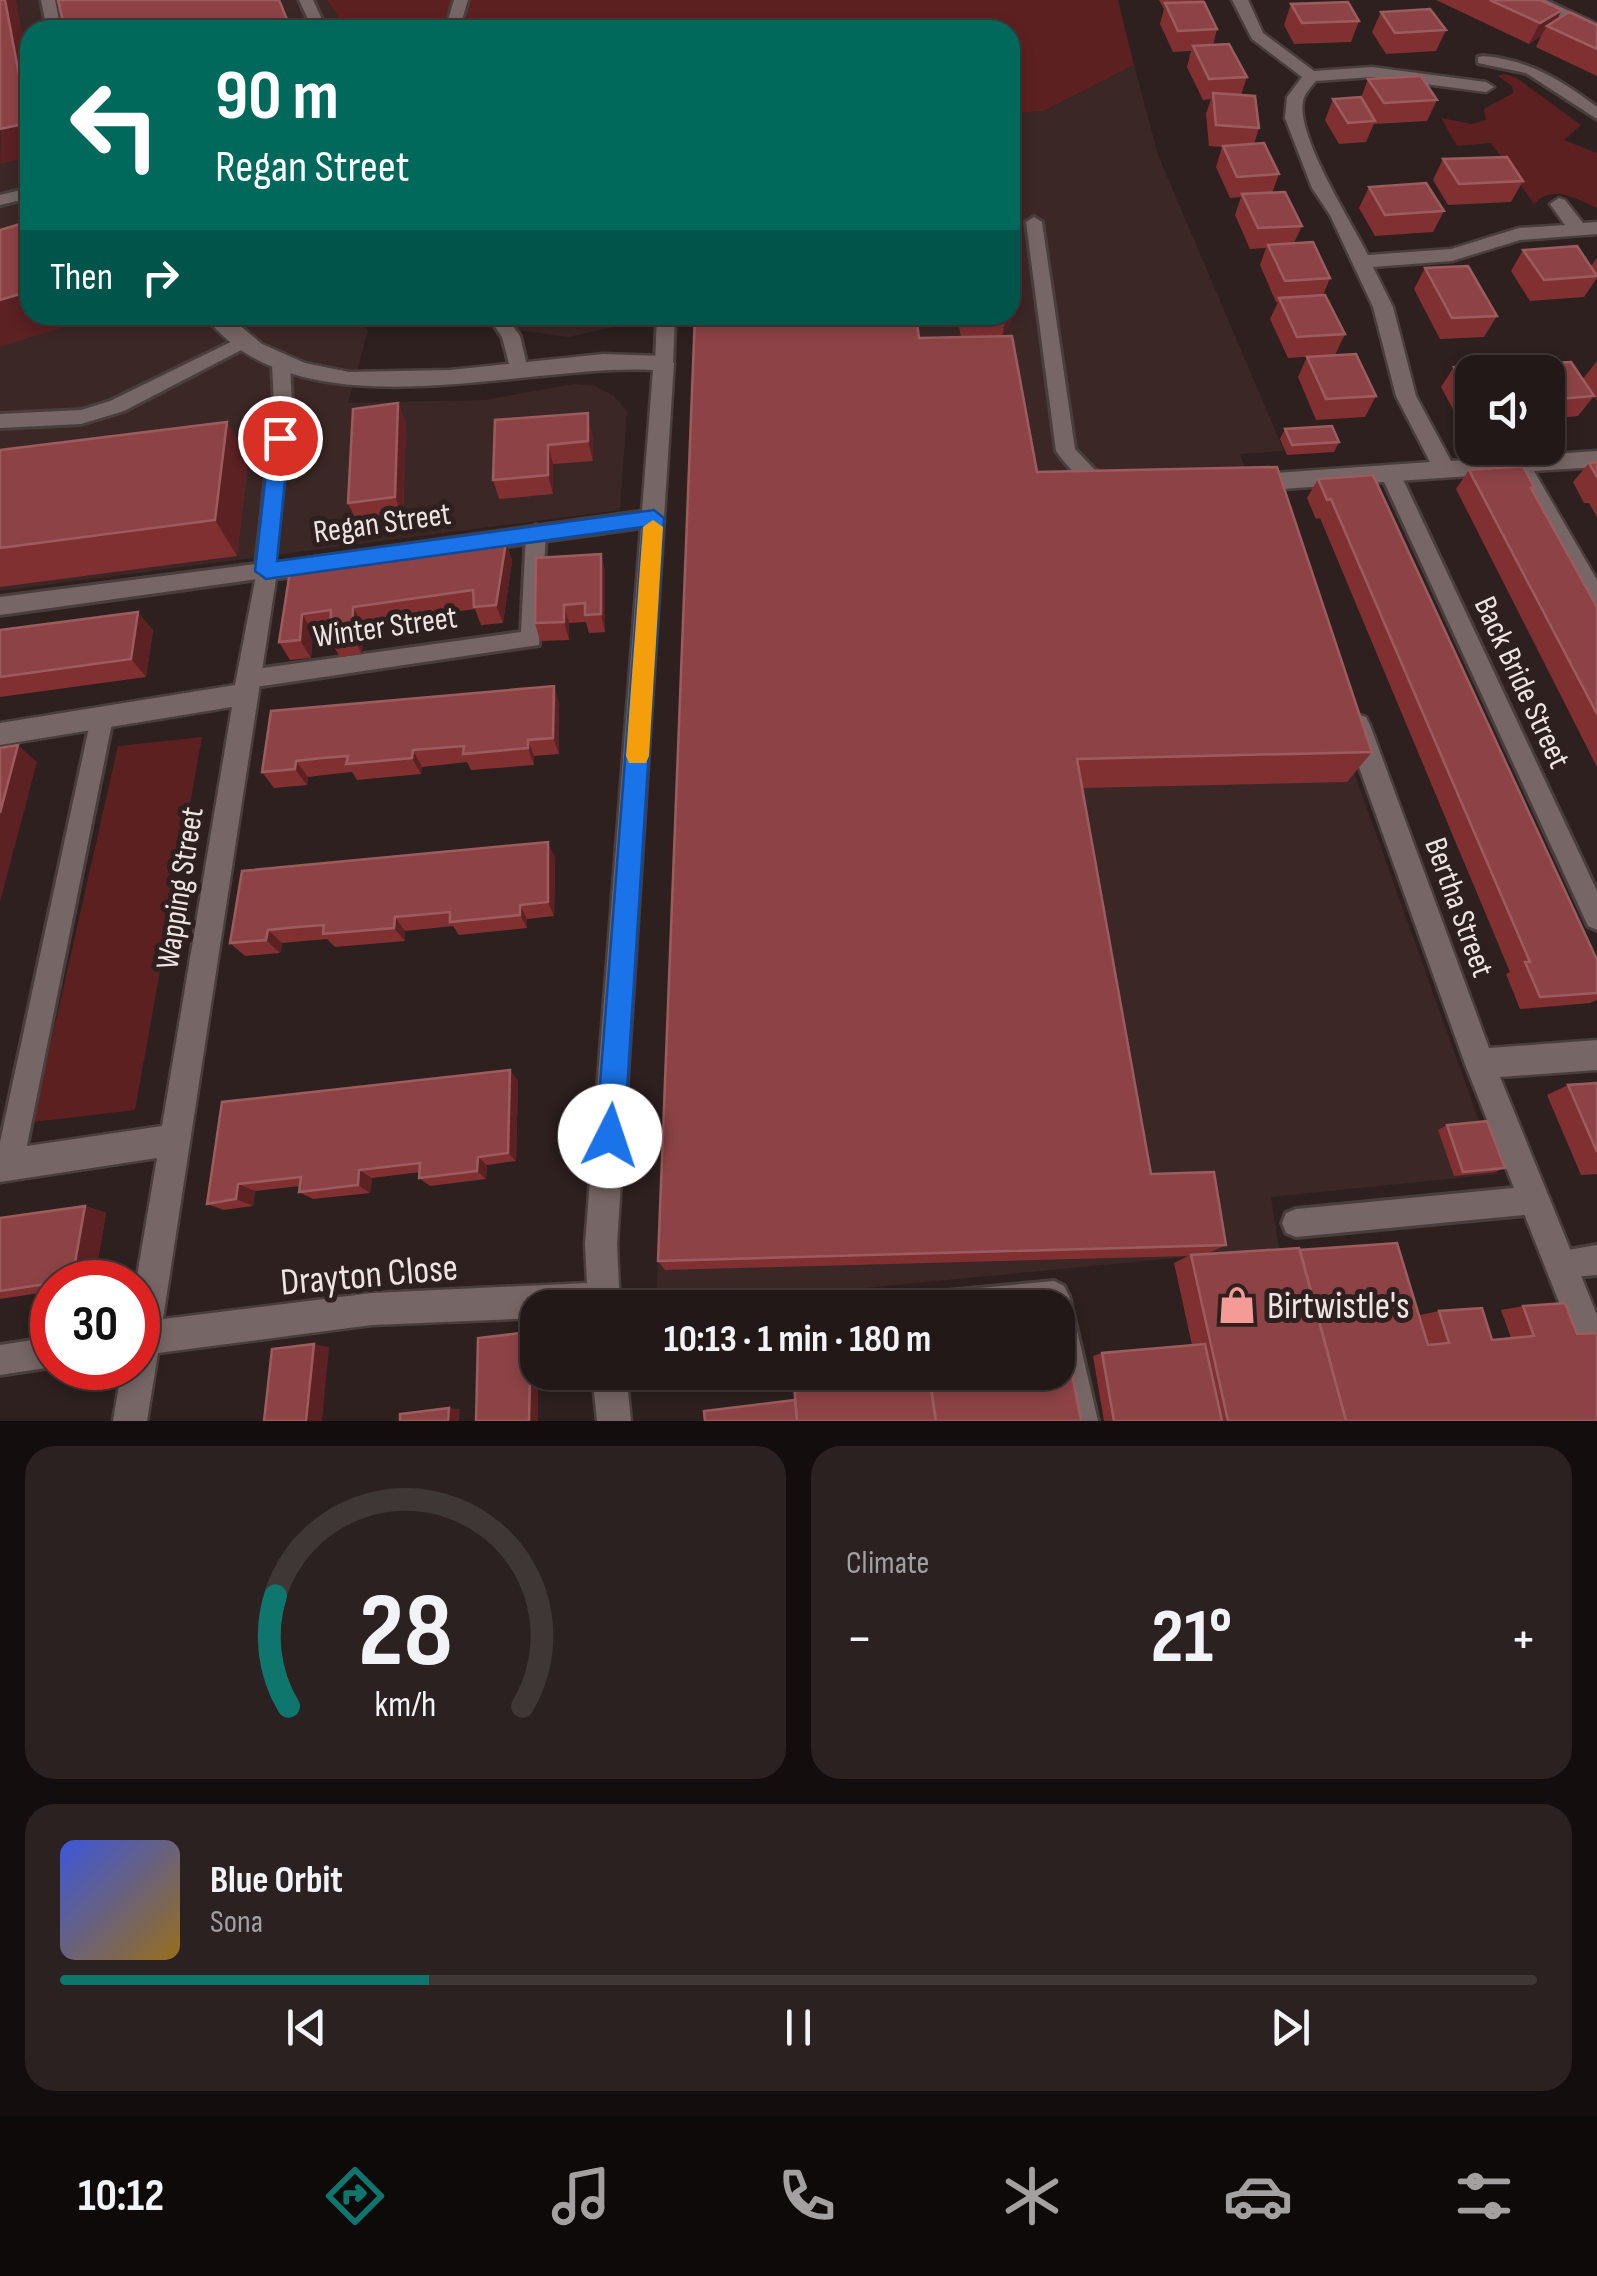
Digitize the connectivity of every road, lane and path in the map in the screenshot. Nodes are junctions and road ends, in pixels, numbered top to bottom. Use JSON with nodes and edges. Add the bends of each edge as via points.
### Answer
{"nodes":[{"id":1,"x":1240,"y":0,"type":"edge"},
{"id":2,"x":1533,"y":0,"type":"edge"},
{"id":3,"x":1596,"y":28,"type":"edge"},
{"id":4,"x":1483,"y":60,"type":"dead end"},
{"id":5,"x":1311,"y":76,"type":"junction"},
{"id":6,"x":1464,"y":84,"type":"junction"},
{"id":7,"x":1486,"y":87,"type":"dead end"},
{"id":8,"x":1464,"y":109,"type":"dead end"},
{"id":9,"x":1597,"y":114,"type":"edge"},
{"id":10,"x":1559,"y":204,"type":"dead end"},
{"id":11,"x":1034,"y":222,"type":"dead end"},
{"id":12,"x":1587,"y":228,"type":"edge"},
{"id":13,"x":1362,"y":262,"type":"junction"},
{"id":14,"x":224,"y":325,"type":"edge"},
{"id":15,"x":503,"y":325,"type":"edge"},
{"id":16,"x":666,"y":325,"type":"edge"},
{"id":17,"x":242,"y":342,"type":"junction"},
{"id":18,"x":282,"y":364,"type":"junction"},
{"id":19,"x":664,"y":364,"type":"junction"},
{"id":20,"x":518,"y":370,"type":"junction"},
{"id":21,"x":0,"y":421,"type":"edge"},
{"id":22,"x":1597,"y":459,"type":"edge"},
{"id":23,"x":1565,"y":461,"type":"edge"},
{"id":24,"x":1504,"y":465,"type":"edge"},
{"id":25,"x":1520,"y":465,"type":"edge"},
{"id":26,"x":1444,"y":469,"type":"junction"},
{"id":27,"x":1390,"y":473,"type":"junction"},
{"id":28,"x":1130,"y":484,"type":"edge"},
{"id":29,"x":654,"y":518,"type":"junction"},
{"id":30,"x":1284,"y":524,"type":"edge"},
{"id":31,"x":536,"y":533,"type":"junction"},
{"id":32,"x":266,"y":571,"type":"junction"},
{"id":33,"x":1597,"y":601,"type":"edge"},
{"id":34,"x":0,"y":606,"type":"edge"},
{"id":35,"x":247,"y":686,"type":"junction"},
{"id":36,"x":1344,"y":691,"type":"edge"},
{"id":37,"x":102,"y":718,"type":"junction"},
{"id":38,"x":0,"y":734,"type":"edge"},
{"id":39,"x":1597,"y":918,"type":"edge"},
{"id":40,"x":1597,"y":1055,"type":"edge"},
{"id":41,"x":1480,"y":1064,"type":"junction"},
{"id":42,"x":174,"y":1140,"type":"junction"},
{"id":43,"x":4,"y":1166,"type":"edge"},
{"id":44,"x":1535,"y":1200,"type":"junction"},
{"id":45,"x":1296,"y":1223,"type":"dead end"},
{"id":46,"x":154,"y":1260,"type":"edge"},
{"id":47,"x":1597,"y":1260,"type":"edge"},
{"id":48,"x":1560,"y":1263,"type":"junction"},
{"id":49,"x":603,"y":1290,"type":"edge"},
{"id":50,"x":520,"y":1305,"type":"edge"},
{"id":51,"x":160,"y":1337,"type":"edge"},
{"id":52,"x":30,"y":1355,"type":"edge"},
{"id":53,"x":1597,"y":1356,"type":"edge"},
{"id":54,"x":0,"y":1360,"type":"edge"},
{"id":55,"x":134,"y":1390,"type":"edge"},
{"id":56,"x":611,"y":1390,"type":"edge"},
{"id":57,"x":1075,"y":1390,"type":"edge"},
{"id":58,"x":130,"y":1421,"type":"edge"},
{"id":59,"x":614,"y":1421,"type":"edge"},
{"id":60,"x":1082,"y":1421,"type":"edge"}],
"edges":[{"from":1,"to":5,"type":"street","via":[[1250,31]]},
{"from":2,"to":3,"type":"street"},
{"from":4,"to":9,"type":"lane","via":[[1530,66]]},
{"from":5,"to":6,"type":"street","via":[[1372,72]]},
{"from":5,"to":13,"type":"street","via":[[1295,97],[1294,118]]},
{"from":6,"to":7,"type":"street"},
{"from":6,"to":8,"type":"street"},
{"from":10,"to":12,"type":"street"},
{"from":11,"to":28,"type":"lane","via":[[1066,451],[1088,475]]},
{"from":12,"to":13,"type":"street","via":[[1508,236],[1452,255]]},
{"from":13,"to":26,"type":"street","via":[[1390,327],[1406,396]]},
{"from":14,"to":17,"type":"street"},
{"from":15,"to":20,"type":"lane"},
{"from":16,"to":19,"type":"lane"},
{"from":17,"to":18,"type":"street"},
{"from":17,"to":21,"type":"lane","via":[[117,406],[81,417]]},
{"from":18,"to":20,"type":"street","via":[[395,382]]},
{"from":18,"to":32,"type":"lane","name":"Wapping Street"},
{"from":19,"to":20,"type":"street","via":[[603,361]]},
{"from":19,"to":29,"type":"street"},
{"from":22,"to":23,"type":"street"},
{"from":24,"to":26,"type":"street"},
{"from":25,"to":33,"type":"street"},
{"from":26,"to":27,"type":"street"},
{"from":27,"to":30,"type":"street","via":[[1267,482]]},
{"from":27,"to":39,"type":"lane","name":"Back Bride Street"},
{"from":29,"to":31,"type":"street","name":"Regan Street"},
{"from":29,"to":49,"type":"street"},
{"from":31,"to":32,"type":"street","name":"Regan Street"},
{"from":31,"to":35,"type":"lane","name":"Winter Street","via":[[531,638]]},
{"from":32,"to":34,"type":"lane","name":"Regan Street"},
{"from":32,"to":35,"type":"street","name":"Wapping Street"},
{"from":35,"to":37,"type":"street","name":"Winter Street"},
{"from":35,"to":42,"type":"street","name":"Wapping Street"},
{"from":36,"to":41,"type":"street","name":"Bertha Street"},
{"from":37,"to":38,"type":"street","name":"Winter Street"},
{"from":37,"to":43,"type":"lane"},
{"from":40,"to":41,"type":"street"},
{"from":41,"to":44,"type":"street","name":"Bertha Street"},
{"from":42,"to":43,"type":"street"},
{"from":42,"to":46,"type":"street","name":"Wapping Street"},
{"from":44,"to":45,"type":"lane"},
{"from":44,"to":48,"type":"street","name":"Bertha Street"},
{"from":47,"to":48,"type":"lane"},
{"from":48,"to":53,"type":"street","name":"Bertha Street"},
{"from":50,"to":51,"type":"street","name":"Drayton Close","via":[[372,1309]]},
{"from":52,"to":54,"type":"lane"},
{"from":55,"to":58,"type":"street","name":"Wapping Street"},
{"from":56,"to":59,"type":"street"},
{"from":57,"to":60,"type":"lane"}]}
